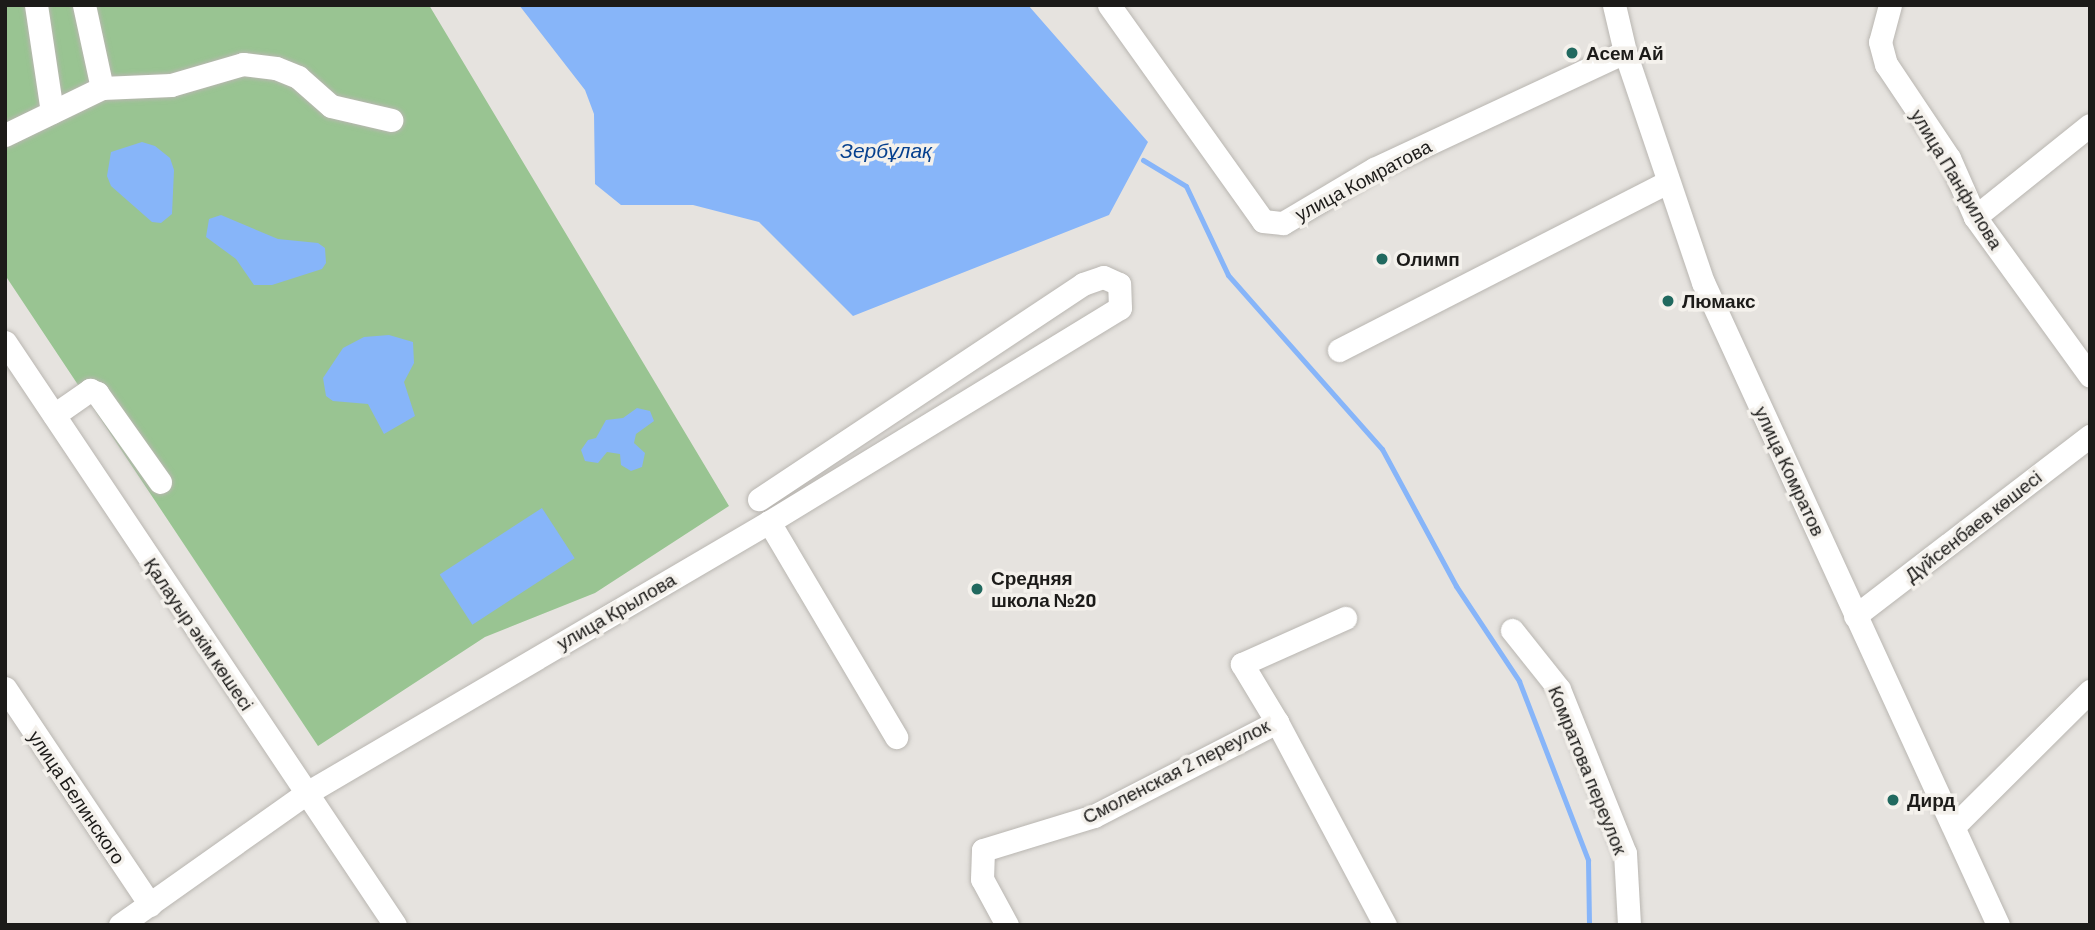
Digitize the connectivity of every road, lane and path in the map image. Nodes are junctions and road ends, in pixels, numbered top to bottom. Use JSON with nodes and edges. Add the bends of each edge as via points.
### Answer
{"nodes":[{"id":1,"x":36,"y":5,"type":"edge"},
{"id":2,"x":84,"y":5,"type":"edge"},
{"id":3,"x":1109,"y":5,"type":"edge"},
{"id":4,"x":1615,"y":5,"type":"edge"},
{"id":5,"x":1890,"y":5,"type":"edge"},
{"id":6,"x":1625,"y":52,"type":"junction"},
{"id":7,"x":102,"y":88,"type":"junction"},
{"id":8,"x":52,"y":112,"type":"junction"},
{"id":9,"x":390,"y":120,"type":"dead end"},
{"id":10,"x":2090,"y":125,"type":"edge"},
{"id":11,"x":5,"y":135,"type":"edge"},
{"id":12,"x":1668,"y":182,"type":"junction"},
{"id":13,"x":1975,"y":217,"type":"junction"},
{"id":14,"x":5,"y":342,"type":"edge"},
{"id":15,"x":1339,"y":350,"type":"dead end"},
{"id":16,"x":2090,"y":376,"type":"edge"},
{"id":17,"x":54,"y":415,"type":"junction"},
{"id":18,"x":2090,"y":436,"type":"edge"},
{"id":19,"x":160,"y":482,"type":"dead end"},
{"id":20,"x":760,"y":499,"type":"dead end"},
{"id":21,"x":769,"y":522,"type":"junction"},
{"id":22,"x":1856,"y":616,"type":"junction"},
{"id":23,"x":1345,"y":618,"type":"dead end"},
{"id":24,"x":1512,"y":630,"type":"dead end"},
{"id":25,"x":5,"y":688,"type":"edge"},
{"id":26,"x":2090,"y":691,"type":"edge"},
{"id":27,"x":1277,"y":722,"type":"junction"},
{"id":28,"x":895,"y":737,"type":"dead end"},
{"id":29,"x":305,"y":794,"type":"junction"},
{"id":30,"x":1954,"y":826,"type":"junction"},
{"id":31,"x":150,"y":905,"type":"junction"},
{"id":32,"x":1990,"y":923,"type":"edge"},
{"id":33,"x":120,"y":925,"type":"edge"},
{"id":34,"x":395,"y":925,"type":"edge"},
{"id":35,"x":1007,"y":925,"type":"edge"},
{"id":36,"x":1385,"y":925,"type":"edge"},
{"id":37,"x":1629,"y":925,"type":"edge"}],
"edges":[{"from":1,"to":8,"type":"street"},
{"from":2,"to":7,"type":"street"},
{"from":3,"to":6,"type":"street","name":"улица Комратова","via":[[1263,221],[1283,223],[1374,169]]},
{"from":4,"to":6,"type":"street","name":"улица Комратов"},
{"from":5,"to":13,"type":"street","name":"улица Панфилова","via":[[1880,42],[1886,64],[1949,158]]},
{"from":6,"to":12,"type":"street","name":"улица Комратов"},
{"from":7,"to":8,"type":"street"},
{"from":7,"to":9,"type":"street","via":[[171,85],[243,64],[276,68],[298,77],[331,106]]},
{"from":8,"to":11,"type":"street"},
{"from":10,"to":13,"type":"street"},
{"from":12,"to":15,"type":"street"},
{"from":12,"to":22,"type":"street","name":"улица Комратов","via":[[1703,282]]},
{"from":13,"to":16,"type":"street","name":"улица Панфилова"},
{"from":14,"to":17,"type":"street","name":"Қалауыр әкім көшесі"},
{"from":17,"to":19,"type":"street","via":[[90,390],[97,393]]},
{"from":17,"to":29,"type":"street","name":"Қалауыр әкім көшесі"},
{"from":18,"to":22,"type":"street","name":"Дүйсенбаев көшесі"},
{"from":20,"to":21,"type":"street","name":"улица Крылова","via":[[1083,284],[1103,277],[1119,284],[1120,308]]},
{"from":21,"to":28,"type":"street"},
{"from":21,"to":29,"type":"street","name":"улица Крылова"},
{"from":22,"to":30,"type":"street","name":"улица Комратов"},
{"from":23,"to":27,"type":"street","name":"Смоленская 2 переулок","via":[[1242,664]]},
{"from":24,"to":37,"type":"street","name":"Комратова переулок","via":[[1559,689],[1625,853]]},
{"from":25,"to":31,"type":"street","name":"улица Белинского"},
{"from":26,"to":30,"type":"street"},
{"from":27,"to":35,"type":"street","name":"Смоленская 2 переулок","via":[[1094,816],[984,850],[982,878]]},
{"from":27,"to":36,"type":"street"},
{"from":29,"to":31,"type":"street","name":"улица Крылова"},
{"from":29,"to":34,"type":"street","name":"Қалауыр әкім көшесі"},
{"from":30,"to":32,"type":"street","name":"улица Комратов"},
{"from":31,"to":33,"type":"street","name":"улица Крылова"}]}
